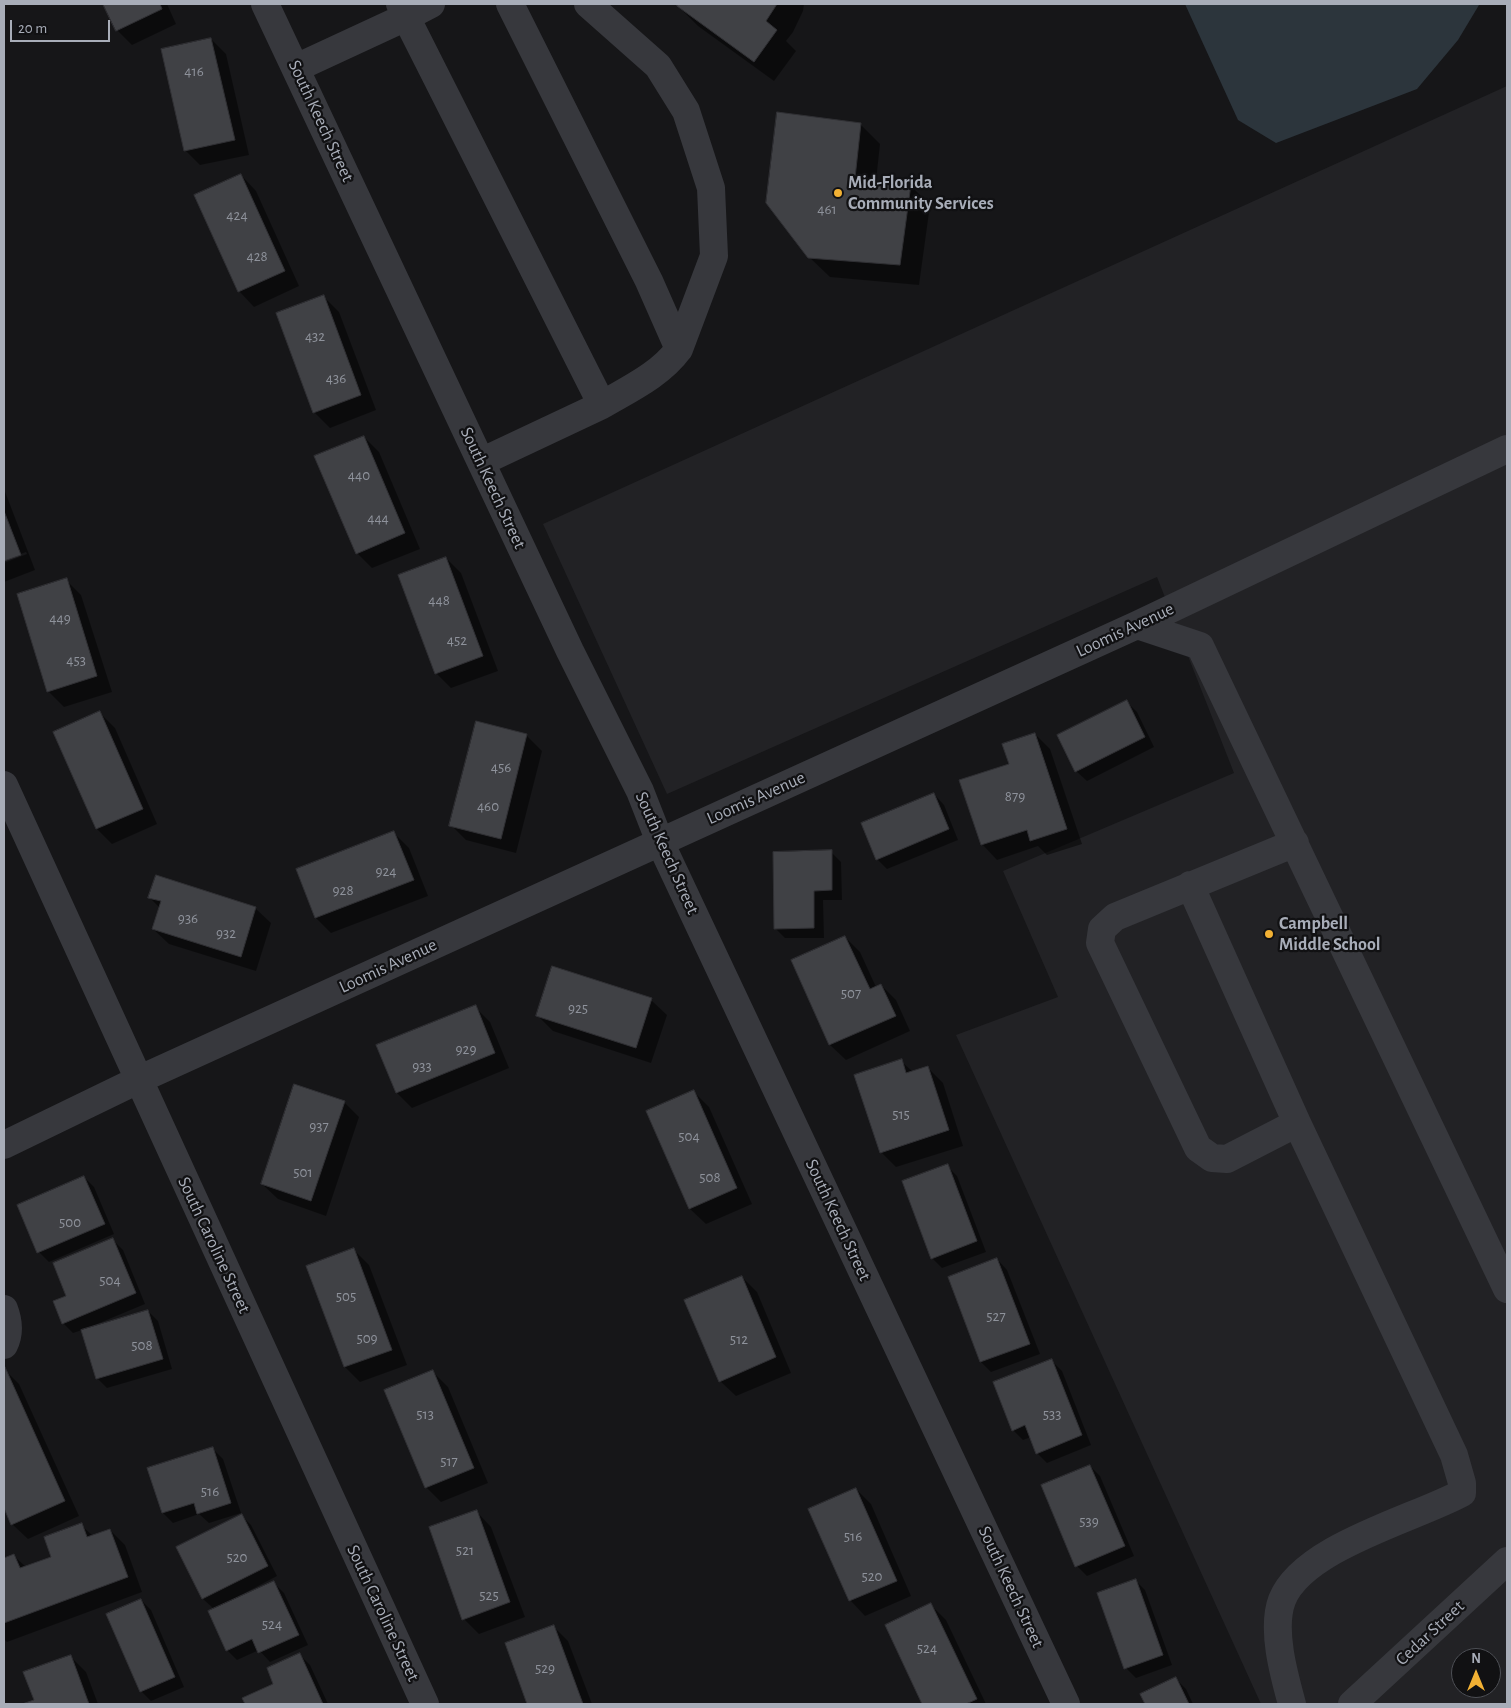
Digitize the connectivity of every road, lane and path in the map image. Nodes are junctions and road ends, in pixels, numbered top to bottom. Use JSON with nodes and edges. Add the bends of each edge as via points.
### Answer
{"nodes":[{"id":1,"x":265,"y":4,"type":"edge"},
{"id":2,"x":431,"y":4,"type":"edge"},
{"id":3,"x":510,"y":4,"type":"edge"},
{"id":4,"x":588,"y":4,"type":"edge"},
{"id":5,"x":403,"y":10,"type":"edge"},
{"id":6,"x":296,"y":68,"type":"junction"},
{"id":7,"x":679,"y":349,"type":"junction"},
{"id":8,"x":602,"y":405,"type":"junction"},
{"id":9,"x":1507,"y":449,"type":"edge"},
{"id":10,"x":481,"y":462,"type":"junction"},
{"id":11,"x":1136,"y":625,"type":"junction"},
{"id":12,"x":4,"y":785,"type":"edge"},
{"id":13,"x":660,"y":842,"type":"junction"},
{"id":14,"x":1295,"y":843,"type":"junction"},
{"id":15,"x":1190,"y":885,"type":"junction"},
{"id":16,"x":138,"y":1080,"type":"junction"},
{"id":17,"x":1297,"y":1123,"type":"junction"},
{"id":18,"x":4,"y":1145,"type":"edge"},
{"id":19,"x":1507,"y":1289,"type":"edge"},
{"id":20,"x":4,"y":1309,"type":"edge"},
{"id":21,"x":4,"y":1345,"type":"edge"},
{"id":22,"x":1507,"y":1561,"type":"edge"},
{"id":23,"x":425,"y":1704,"type":"edge"},
{"id":24,"x":1066,"y":1704,"type":"edge"},
{"id":25,"x":1292,"y":1704,"type":"edge"},
{"id":26,"x":1352,"y":1704,"type":"edge"}],
"edges":[{"from":1,"to":6,"type":"street","name":"South Keech Street"},
{"from":2,"to":5,"type":"street"},
{"from":3,"to":7,"type":"street","via":[[645,272]]},
{"from":4,"to":7,"type":"street","via":[[658,66],[686,111],[711,188],[714,256]]},
{"from":5,"to":6,"type":"street"},
{"from":5,"to":8,"type":"street"},
{"from":6,"to":10,"type":"street","name":"South Keech Street"},
{"from":7,"to":8,"type":"street","via":[[656,373]]},
{"from":8,"to":10,"type":"street"},
{"from":9,"to":11,"type":"street","name":"Loomis Avenue"},
{"from":10,"to":13,"type":"street","name":"South Keech Street","via":[[640,791]]},
{"from":11,"to":13,"type":"street","name":"Loomis Avenue"},
{"from":11,"to":14,"type":"street","via":[[1200,646]]},
{"from":12,"to":16,"type":"street","name":"South Caroline Street"},
{"from":13,"to":16,"type":"street","name":"Loomis Avenue"},
{"from":13,"to":24,"type":"street","name":"South Keech Street"},
{"from":14,"to":15,"type":"street"},
{"from":14,"to":19,"type":"street"},
{"from":15,"to":17,"type":"street"},
{"from":15,"to":17,"type":"street","via":[[1115,917],[1102,929],[1100,943],[1110,966],[1198,1148],[1212,1158],[1227,1159]]},
{"from":16,"to":18,"type":"street","name":"Loomis Avenue"},
{"from":16,"to":23,"type":"street","name":"South Caroline Street"},
{"from":17,"to":25,"type":"street","via":[[1454,1455],[1462,1493],[1340,1546],[1291,1584],[1282,1600],[1278,1619],[1279,1644]]},
{"from":20,"to":21,"type":"street","via":[[8,1323],[8,1338]]},
{"from":22,"to":26,"type":"street","name":"Cedar Street"}]}
